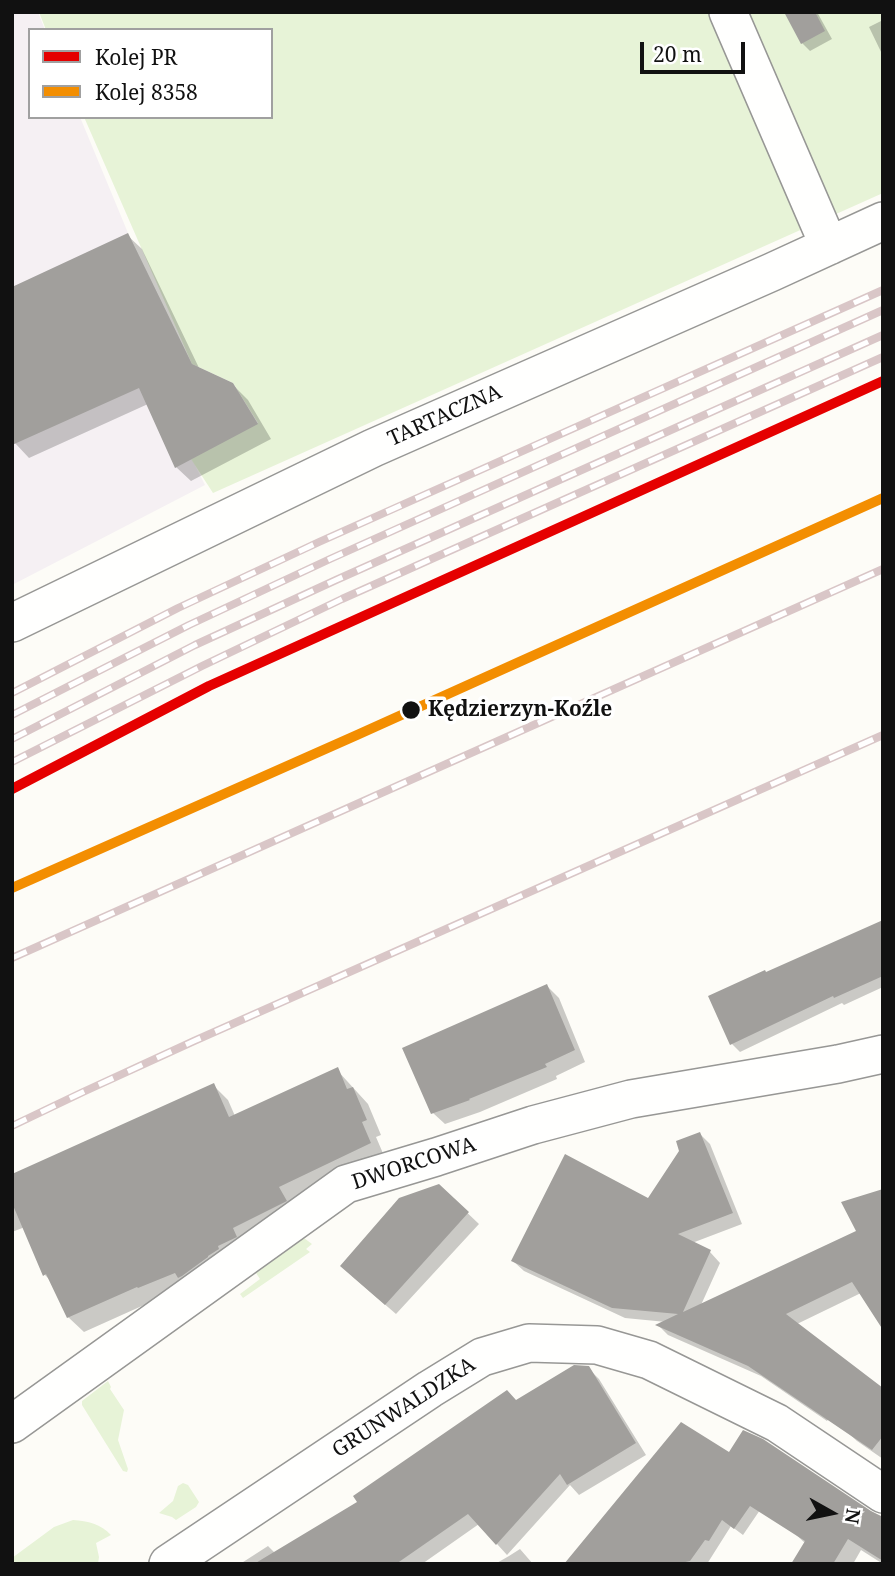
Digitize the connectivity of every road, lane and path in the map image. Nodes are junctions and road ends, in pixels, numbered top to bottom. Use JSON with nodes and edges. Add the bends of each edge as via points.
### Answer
{"nodes":[{"id":1,"x":728,"y":12,"type":"edge"},
{"id":2,"x":883,"y":222,"type":"edge"},
{"id":3,"x":829,"y":246,"type":"junction"},
{"id":4,"x":12,"y":623,"type":"edge"},
{"id":5,"x":883,"y":1054,"type":"edge"},
{"id":6,"x":12,"y":1424,"type":"edge"},
{"id":7,"x":883,"y":1494,"type":"edge"},
{"id":8,"x":168,"y":1564,"type":"edge"}],
"edges":[{"from":1,"to":3,"type":"street"},
{"from":2,"to":3,"type":"street","name":"TARTACZNA"},
{"from":3,"to":4,"type":"street","name":"TARTACZNA","via":[[373,447]]},
{"from":5,"to":6,"type":"street","name":"DWORCOWA","via":[[631,1099],[346,1184]]},
{"from":7,"to":8,"type":"street","name":"GRUNWALDZKA","via":[[777,1423],[649,1360],[597,1345],[529,1343],[482,1357]]}]}
